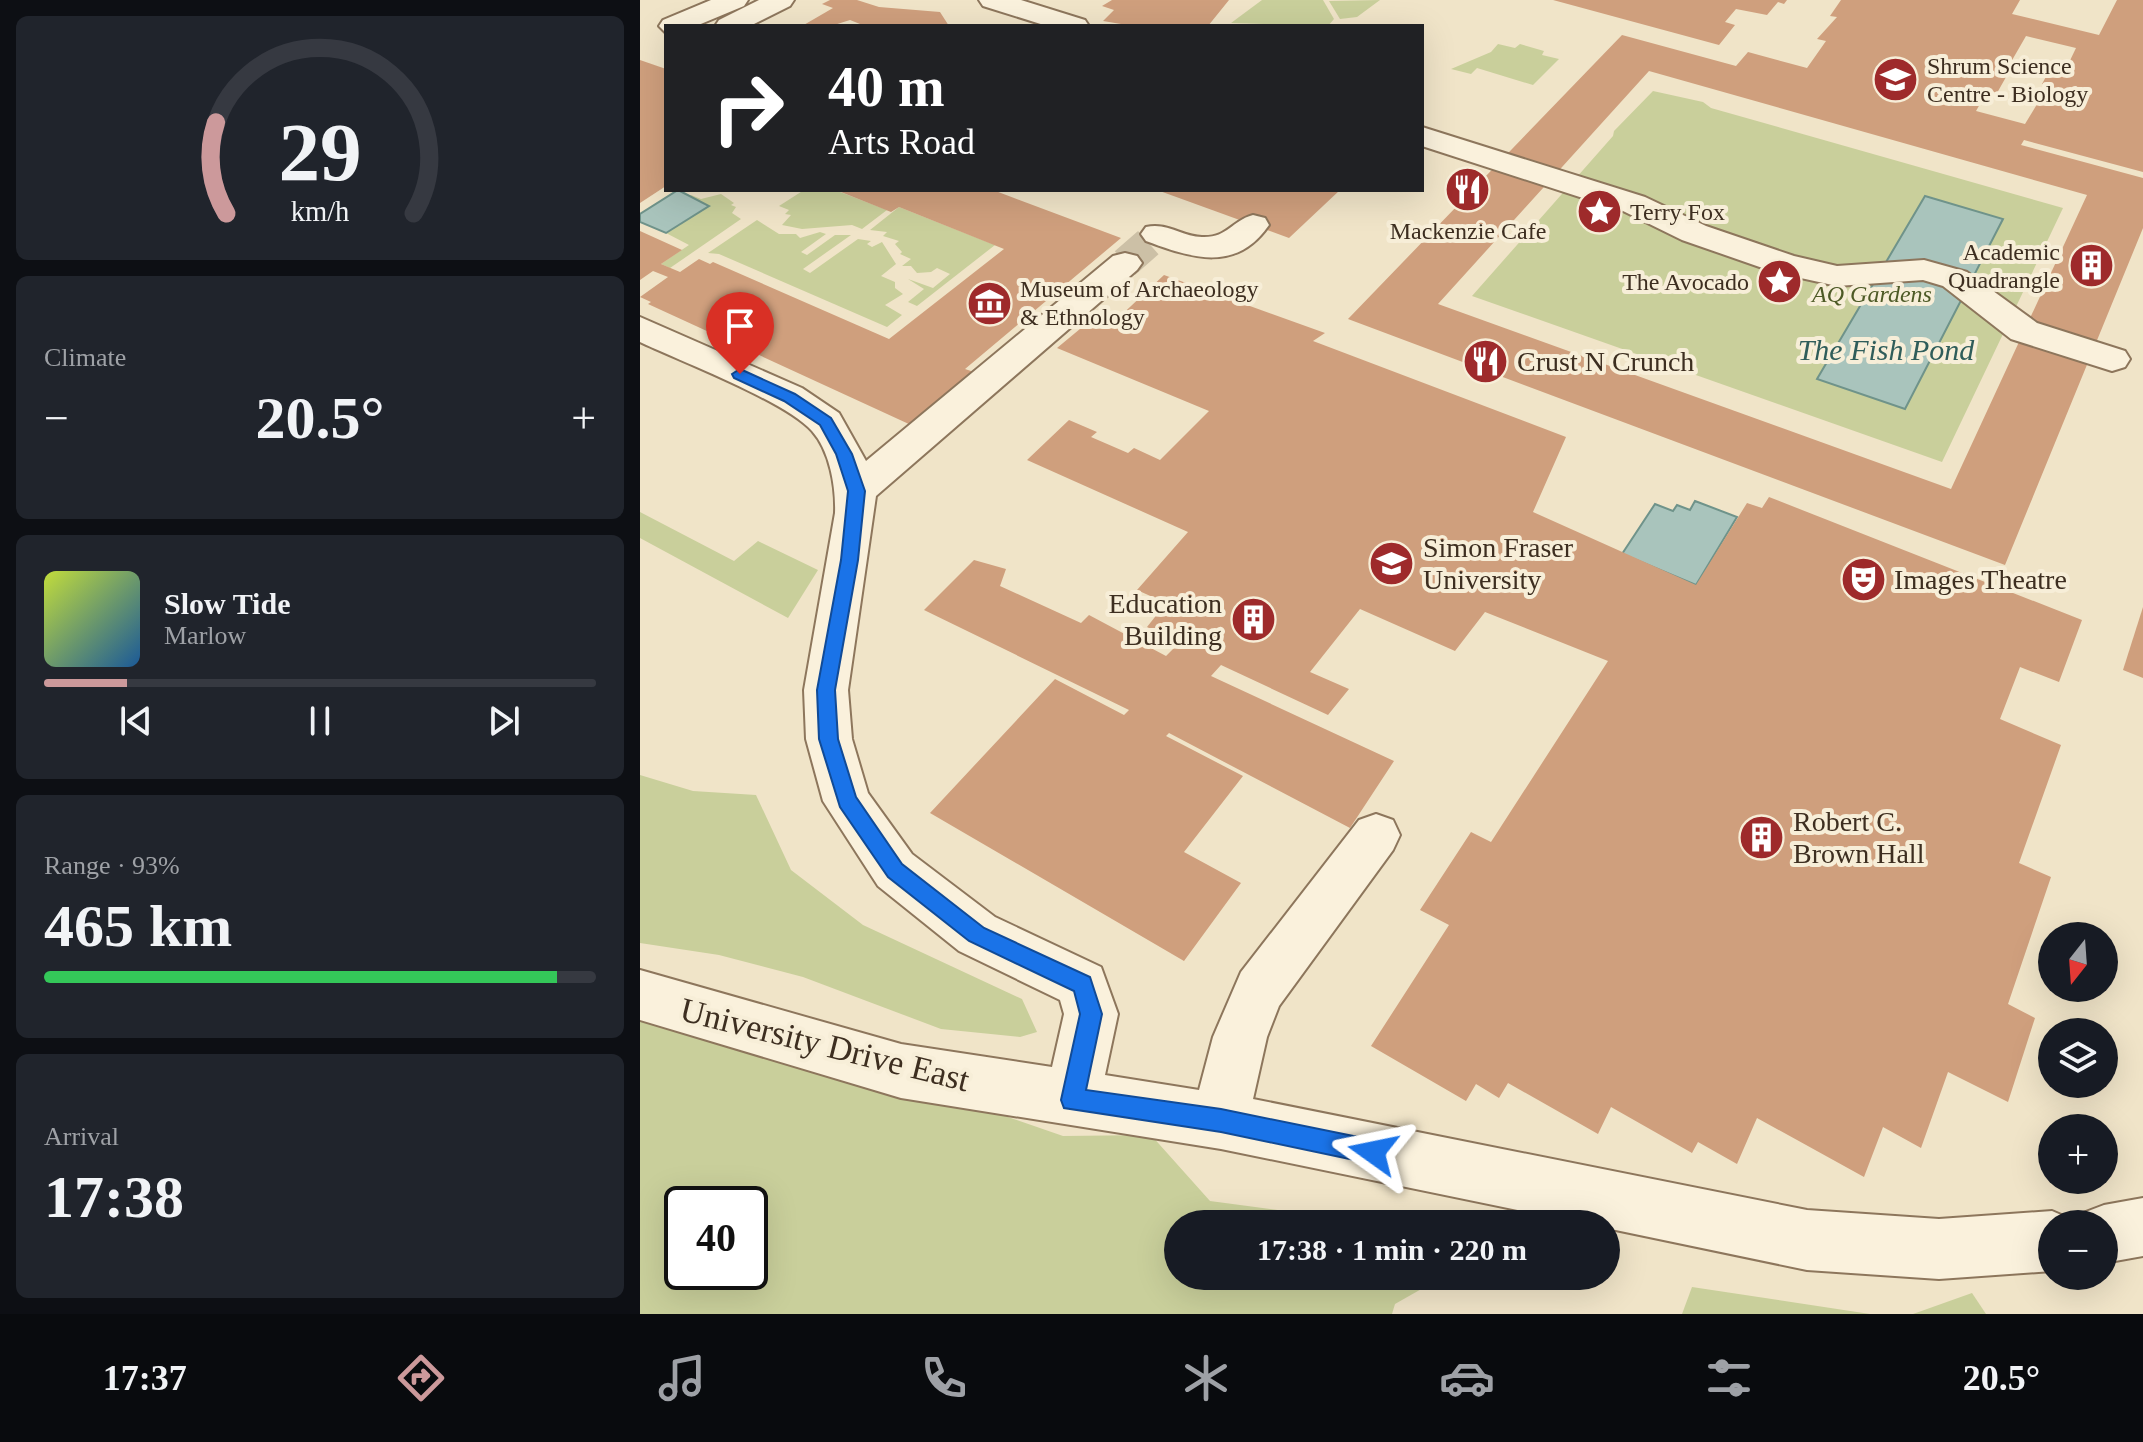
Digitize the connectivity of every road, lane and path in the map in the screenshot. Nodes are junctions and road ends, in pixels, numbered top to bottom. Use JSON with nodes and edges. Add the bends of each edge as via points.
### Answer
{"nodes":[{"id":1,"x":699,"y":0,"type":"edge"},
{"id":2,"x":734,"y":0,"type":"edge"},
{"id":3,"x":780,"y":0,"type":"edge"},
{"id":4,"x":993,"y":0,"type":"edge"},
{"id":5,"x":667,"y":24,"type":"edge"},
{"id":6,"x":672,"y":24,"type":"edge"},
{"id":7,"x":733,"y":24,"type":"edge"},
{"id":8,"x":1069,"y":24,"type":"edge"},
{"id":9,"x":1424,"y":137,"type":"edge"},
{"id":10,"x":1253,"y":225,"type":"dead end"},
{"id":11,"x":1158,"y":234,"type":"dead end"},
{"id":12,"x":1125,"y":263,"type":"tunnel mouth"},
{"id":13,"x":640,"y":328,"type":"edge"},
{"id":14,"x":2112,"y":359,"type":"dead end"},
{"id":15,"x":856,"y":491,"type":"junction"},
{"id":16,"x":1376,"y":835,"type":"dead end"},
{"id":17,"x":640,"y":995,"type":"edge"},
{"id":18,"x":1072,"y":1100,"type":"junction"},
{"id":19,"x":1221,"y":1121,"type":"junction"},
{"id":20,"x":2143,"y":1227,"type":"edge"},
{"id":21,"x":2118,"y":1231,"type":"edge"},
{"id":22,"x":2038,"y":1242,"type":"edge"}],
"edges":[{"from":1,"to":5,"type":"street"},
{"from":2,"to":6,"type":"street"},
{"from":3,"to":7,"type":"street"},
{"from":4,"to":8,"type":"street"},
{"from":9,"to":14,"type":"street","via":[[1634,204],[1694,233],[1786,265],[1837,276],[1924,270],[1955,279],[2024,331]]},
{"from":10,"to":11,"type":"street","via":[[1232,245],[1196,248]]},
{"from":12,"to":15,"type":"street"},
{"from":13,"to":15,"type":"street","via":[[789,397],[826,422]]},
{"from":15,"to":18,"type":"street","via":[[850,560],[826,690],[829,739],[847,801],[895,870],[977,934],[1082,984],[1091,1014]]},
{"from":16,"to":19,"type":"street","via":[[1254,1001],[1235,1052]]},
{"from":17,"to":18,"type":"street","name":"University Drive East","via":[[901,1071]]},
{"from":18,"to":19,"type":"street","name":"University Drive East"},
{"from":19,"to":22,"type":"street","name":"University Drive East","via":[[1807,1240],[1939,1249]]},
{"from":20,"to":21,"type":"street"}]}
